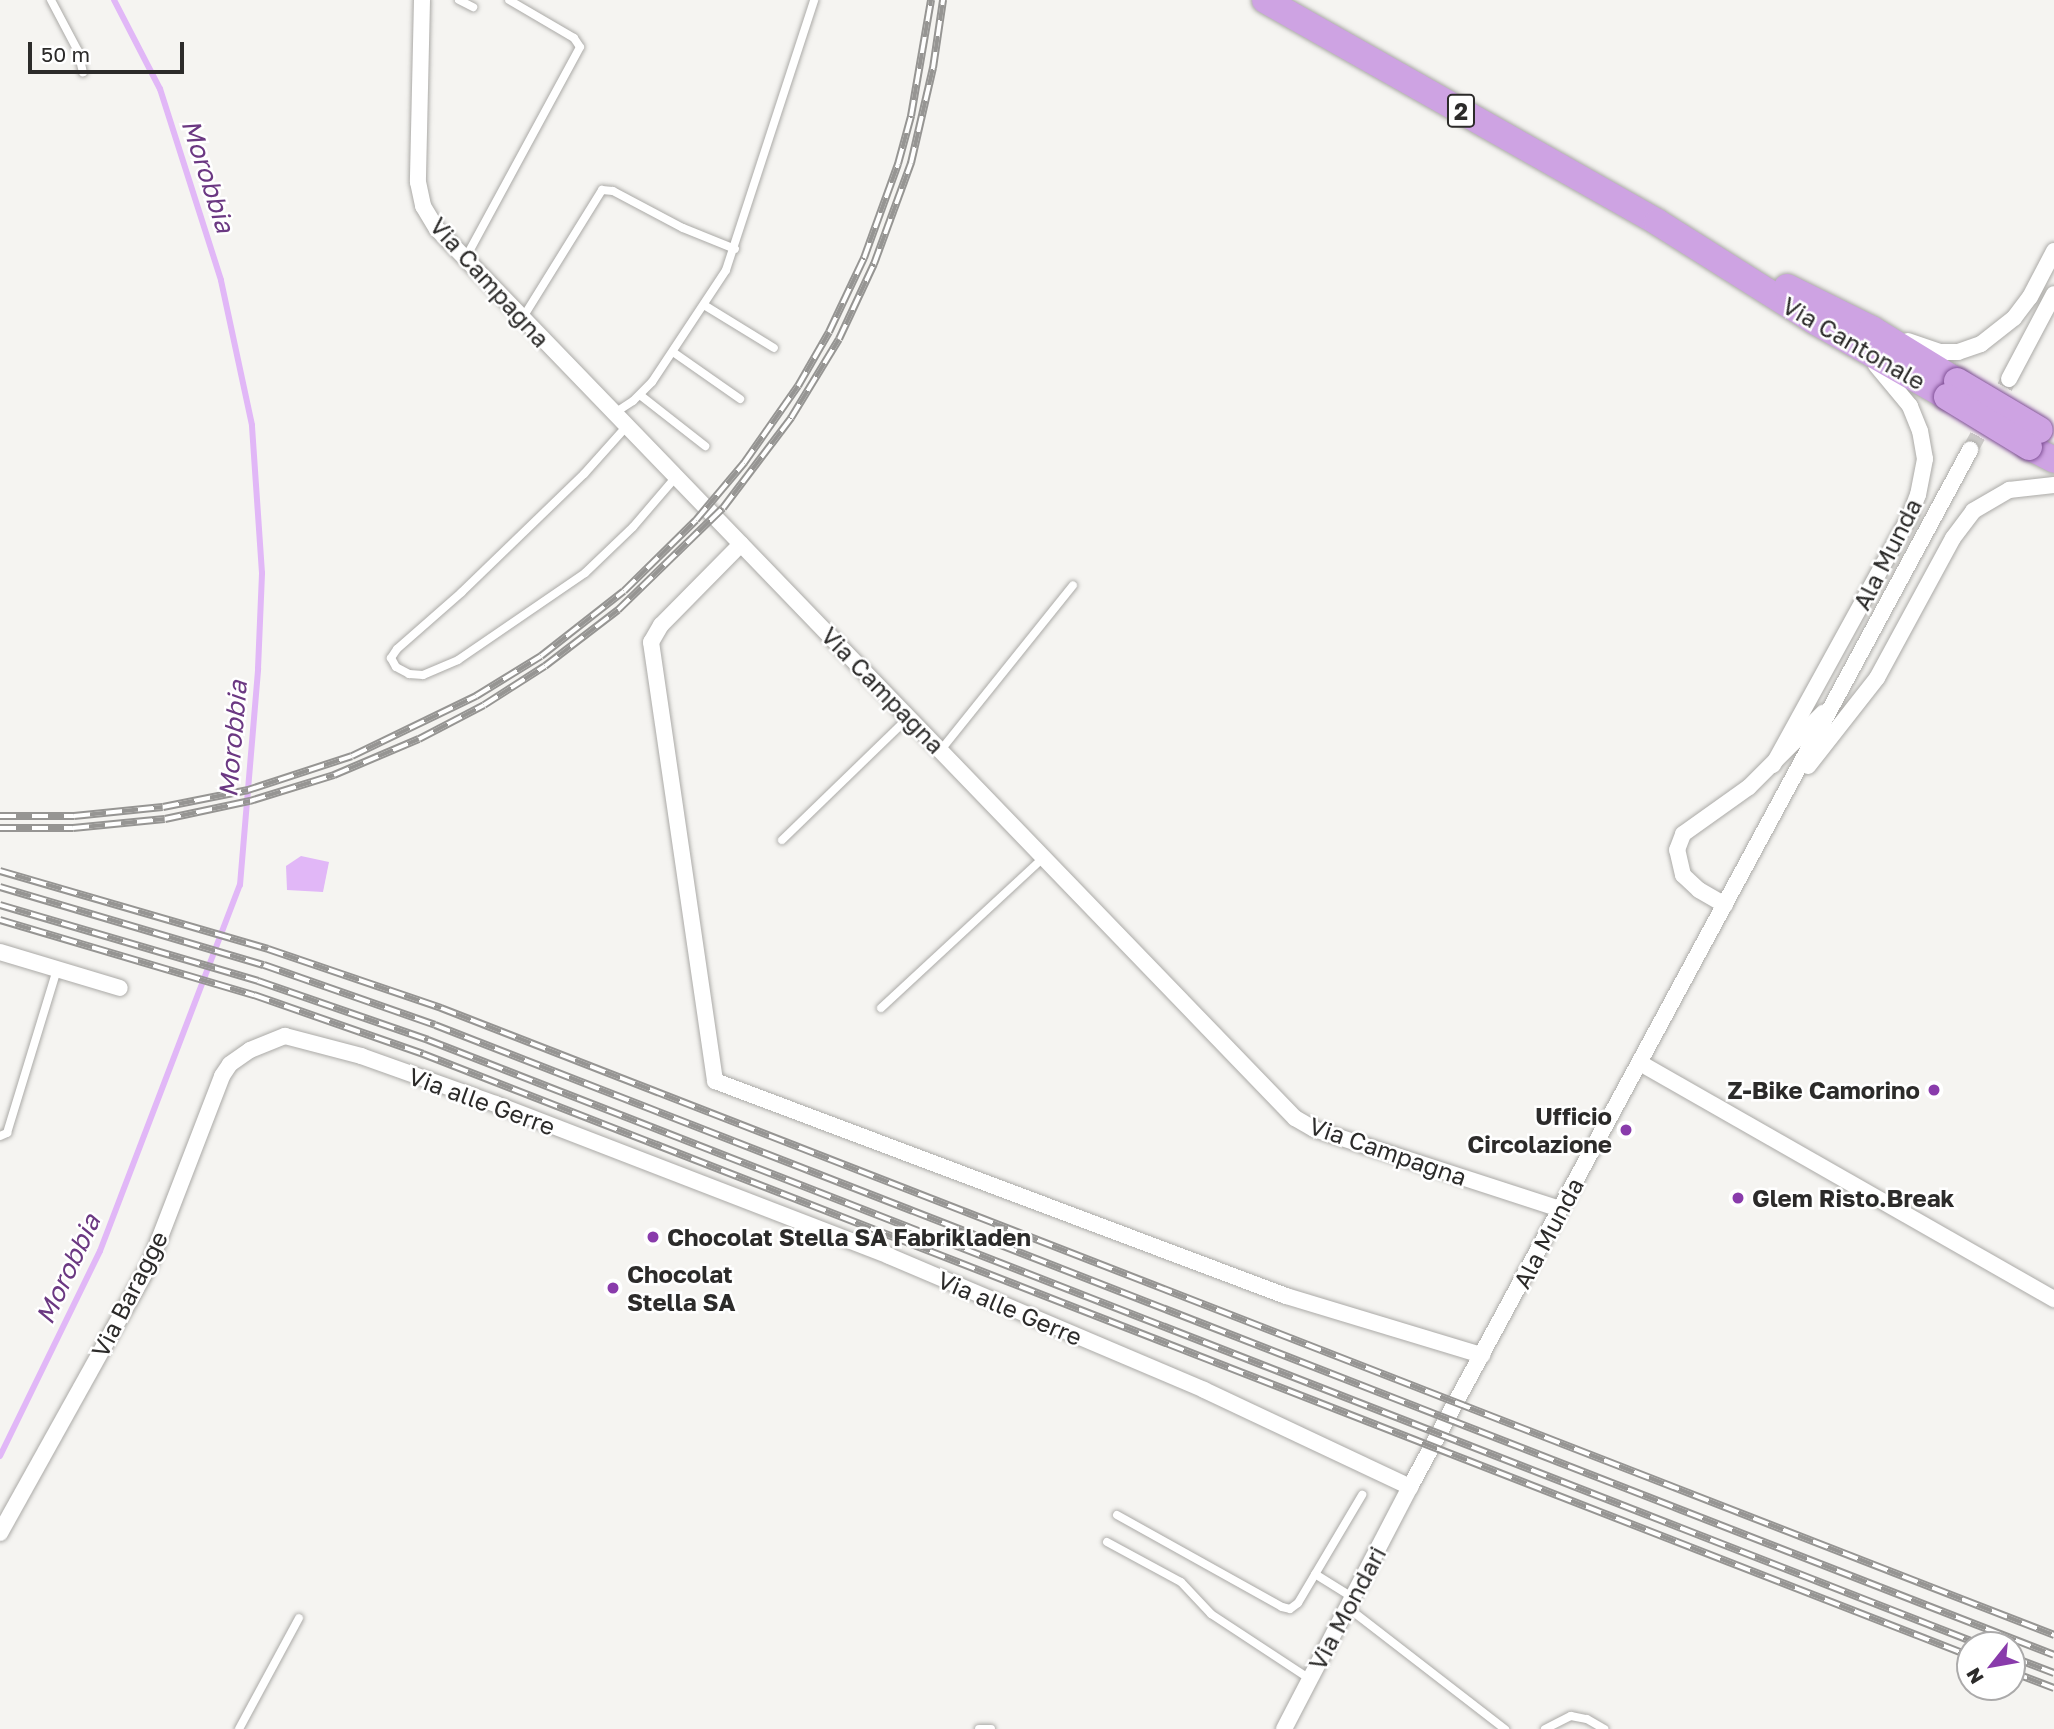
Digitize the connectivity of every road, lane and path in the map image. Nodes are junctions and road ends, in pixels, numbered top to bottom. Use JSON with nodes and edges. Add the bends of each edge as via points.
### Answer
{"nodes":[{"id":1,"x":51,"y":0,"type":"edge"},
{"id":2,"x":422,"y":0,"type":"edge"},
{"id":3,"x":459,"y":0,"type":"edge"},
{"id":4,"x":509,"y":0,"type":"edge"},
{"id":5,"x":814,"y":0,"type":"edge"},
{"id":6,"x":1265,"y":0,"type":"edge"},
{"id":7,"x":473,"y":7,"type":"dead end"},
{"id":8,"x":83,"y":72,"type":"dead end"},
{"id":9,"x":735,"y":249,"type":"junction"},
{"id":10,"x":2054,"y":251,"type":"edge"},
{"id":11,"x":465,"y":259,"type":"junction"},
{"id":12,"x":2054,"y":294,"type":"edge"},
{"id":13,"x":704,"y":305,"type":"junction"},
{"id":14,"x":522,"y":319,"type":"junction"},
{"id":15,"x":1865,"y":337,"type":"junction"},
{"id":16,"x":774,"y":348,"type":"dead end"},
{"id":17,"x":673,"y":352,"type":"junction"},
{"id":18,"x":2009,"y":379,"type":"tunnel mouth"},
{"id":19,"x":640,"y":395,"type":"junction"},
{"id":20,"x":740,"y":399,"type":"dead end"},
{"id":21,"x":613,"y":414,"type":"junction"},
{"id":22,"x":626,"y":427,"type":"junction"},
{"id":23,"x":2041,"y":438,"type":"edge"},
{"id":24,"x":705,"y":446,"type":"dead end"},
{"id":25,"x":1970,"y":450,"type":"tunnel mouth"},
{"id":26,"x":2054,"y":460,"type":"edge"},
{"id":27,"x":675,"y":478,"type":"junction"},
{"id":28,"x":2054,"y":485,"type":"edge"},
{"id":29,"x":741,"y":544,"type":"junction"},
{"id":30,"x":1073,"y":585,"type":"dead end"},
{"id":31,"x":1834,"y":701,"type":"junction"},
{"id":32,"x":909,"y":717,"type":"junction"},
{"id":33,"x":941,"y":750,"type":"junction"},
{"id":34,"x":1773,"y":765,"type":"junction"},
{"id":35,"x":1790,"y":786,"type":"junction"},
{"id":36,"x":782,"y":839,"type":"dead end"},
{"id":37,"x":1045,"y":856,"type":"junction"},
{"id":38,"x":1725,"y":905,"type":"junction"},
{"id":39,"x":0,"y":952,"type":"edge"},
{"id":40,"x":57,"y":968,"type":"junction"},
{"id":41,"x":120,"y":988,"type":"dead end"},
{"id":42,"x":881,"y":1008,"type":"dead end"},
{"id":43,"x":285,"y":1036,"type":"joint"},
{"id":44,"x":1640,"y":1063,"type":"junction"},
{"id":45,"x":0,"y":1136,"type":"edge"},
{"id":46,"x":1560,"y":1209,"type":"junction"},
{"id":47,"x":2054,"y":1299,"type":"edge"},
{"id":48,"x":1482,"y":1355,"type":"junction"},
{"id":49,"x":1410,"y":1487,"type":"junction"},
{"id":50,"x":1362,"y":1495,"type":"dead end"},
{"id":51,"x":1117,"y":1515,"type":"dead end"},
{"id":52,"x":0,"y":1533,"type":"edge"},
{"id":53,"x":1107,"y":1542,"type":"dead end"},
{"id":54,"x":1315,"y":1574,"type":"junction"},
{"id":55,"x":1350,"y":1602,"type":"junction"},
{"id":56,"x":299,"y":1618,"type":"dead end"},
{"id":57,"x":1310,"y":1679,"type":"junction"},
{"id":58,"x":239,"y":1729,"type":"edge"},
{"id":59,"x":979,"y":1729,"type":"edge"},
{"id":60,"x":991,"y":1729,"type":"edge"},
{"id":61,"x":1284,"y":1729,"type":"edge"},
{"id":62,"x":1505,"y":1729,"type":"edge"},
{"id":63,"x":1545,"y":1729,"type":"edge"},
{"id":64,"x":1604,"y":1729,"type":"edge"}],
"edges":[{"from":1,"to":8,"type":"lane","via":[[78,51]]},
{"from":2,"to":11,"type":"street","name":"Via Campagna","via":[[418,182],[423,206],[437,229]]},
{"from":3,"to":7,"type":"lane"},
{"from":4,"to":11,"type":"lane","via":[[574,38],[580,47]]},
{"from":5,"to":9,"type":"lane"},
{"from":6,"to":15,"type":"main road","name":"Via Cantonale","number":"2"},
{"from":9,"to":13,"type":"lane"},
{"from":9,"to":14,"type":"lane","via":[[613,191],[602,190]]},
{"from":10,"to":15,"type":"street","via":[[2022,308],[1981,344],[1940,352]]},
{"from":11,"to":14,"type":"street","name":"Via Campagna"},
{"from":12,"to":18,"type":"street"},
{"from":13,"to":16,"type":"lane"},
{"from":13,"to":17,"type":"lane"},
{"from":14,"to":21,"type":"street","name":"Via Campagna"},
{"from":15,"to":23,"type":"main road","name":"Via Cantonale","number":"2","bridge":true},
{"from":15,"to":34,"type":"street","name":"Ala Munda","via":[[1910,406],[1920,431],[1923,471],[1909,518]]},
{"from":17,"to":19,"type":"lane"},
{"from":17,"to":20,"type":"lane"},
{"from":19,"to":21,"type":"lane"},
{"from":19,"to":24,"type":"lane"},
{"from":21,"to":22,"type":"street","name":"Via Campagna"},
{"from":22,"to":27,"type":"street","name":"Via Campagna"},
{"from":22,"to":27,"type":"lane","via":[[584,474],[397,649],[391,658],[396,667],[423,675],[458,660],[585,573],[634,527]]},
{"from":23,"to":26,"type":"main road","name":"Via Cantonale","number":"2"},
{"from":25,"to":31,"type":"street","name":"Ala Munda"},
{"from":27,"to":29,"type":"street","name":"Via Campagna"},
{"from":28,"to":35,"type":"street","name":"Ala Munda","via":[[2009,490],[1973,510],[1877,678]]},
{"from":29,"to":32,"type":"street","name":"Via Campagna"},
{"from":29,"to":48,"type":"street","via":[[661,625],[651,642],[715,1080],[1261,1287]]},
{"from":30,"to":33,"type":"lane"},
{"from":31,"to":34,"type":"street","name":"Ala Munda"},
{"from":31,"to":35,"type":"street","name":"Ala Munda"},
{"from":32,"to":33,"type":"street","name":"Via Campagna"},
{"from":32,"to":36,"type":"lane"},
{"from":33,"to":37,"type":"street","name":"Via Campagna"},
{"from":34,"to":38,"type":"street","name":"Ala Munda","via":[[1735,799],[1689,827],[1679,841],[1683,875]]},
{"from":35,"to":38,"type":"street","name":"Ala Munda"},
{"from":37,"to":42,"type":"lane"},
{"from":37,"to":46,"type":"street","name":"Via Campagna","via":[[1304,1124]]},
{"from":38,"to":44,"type":"street","name":"Ala Munda"},
{"from":39,"to":40,"type":"street"},
{"from":40,"to":41,"type":"street"},
{"from":40,"to":45,"type":"lane","via":[[7,1133]]},
{"from":43,"to":49,"type":"street","name":"Via alle Gerre","via":[[362,1056],[496,1104],[889,1256],[1205,1391]]},
{"from":43,"to":52,"type":"street","name":"Via Baragge","via":[[250,1050],[222,1076],[149,1263]]},
{"from":44,"to":46,"type":"street","name":"Ala Munda"},
{"from":44,"to":47,"type":"street"},
{"from":46,"to":48,"type":"street","name":"Ala Munda"},
{"from":48,"to":49,"type":"street","name":"Ala Munda"},
{"from":49,"to":55,"type":"street","name":"Via Mondari"},
{"from":50,"to":54,"type":"lane"},
{"from":51,"to":54,"type":"lane","via":[[1282,1608],[1294,1608]]},
{"from":53,"to":57,"type":"lane","via":[[1181,1582],[1211,1614]]},
{"from":54,"to":55,"type":"lane"},
{"from":55,"to":57,"type":"street","name":"Via Mondari"},
{"from":55,"to":62,"type":"lane"},
{"from":56,"to":58,"type":"lane"},
{"from":57,"to":61,"type":"street","name":"Via Mondari"},
{"from":59,"to":60,"type":"lane"},
{"from":63,"to":64,"type":"lane","via":[[1571,1716]]}]}
